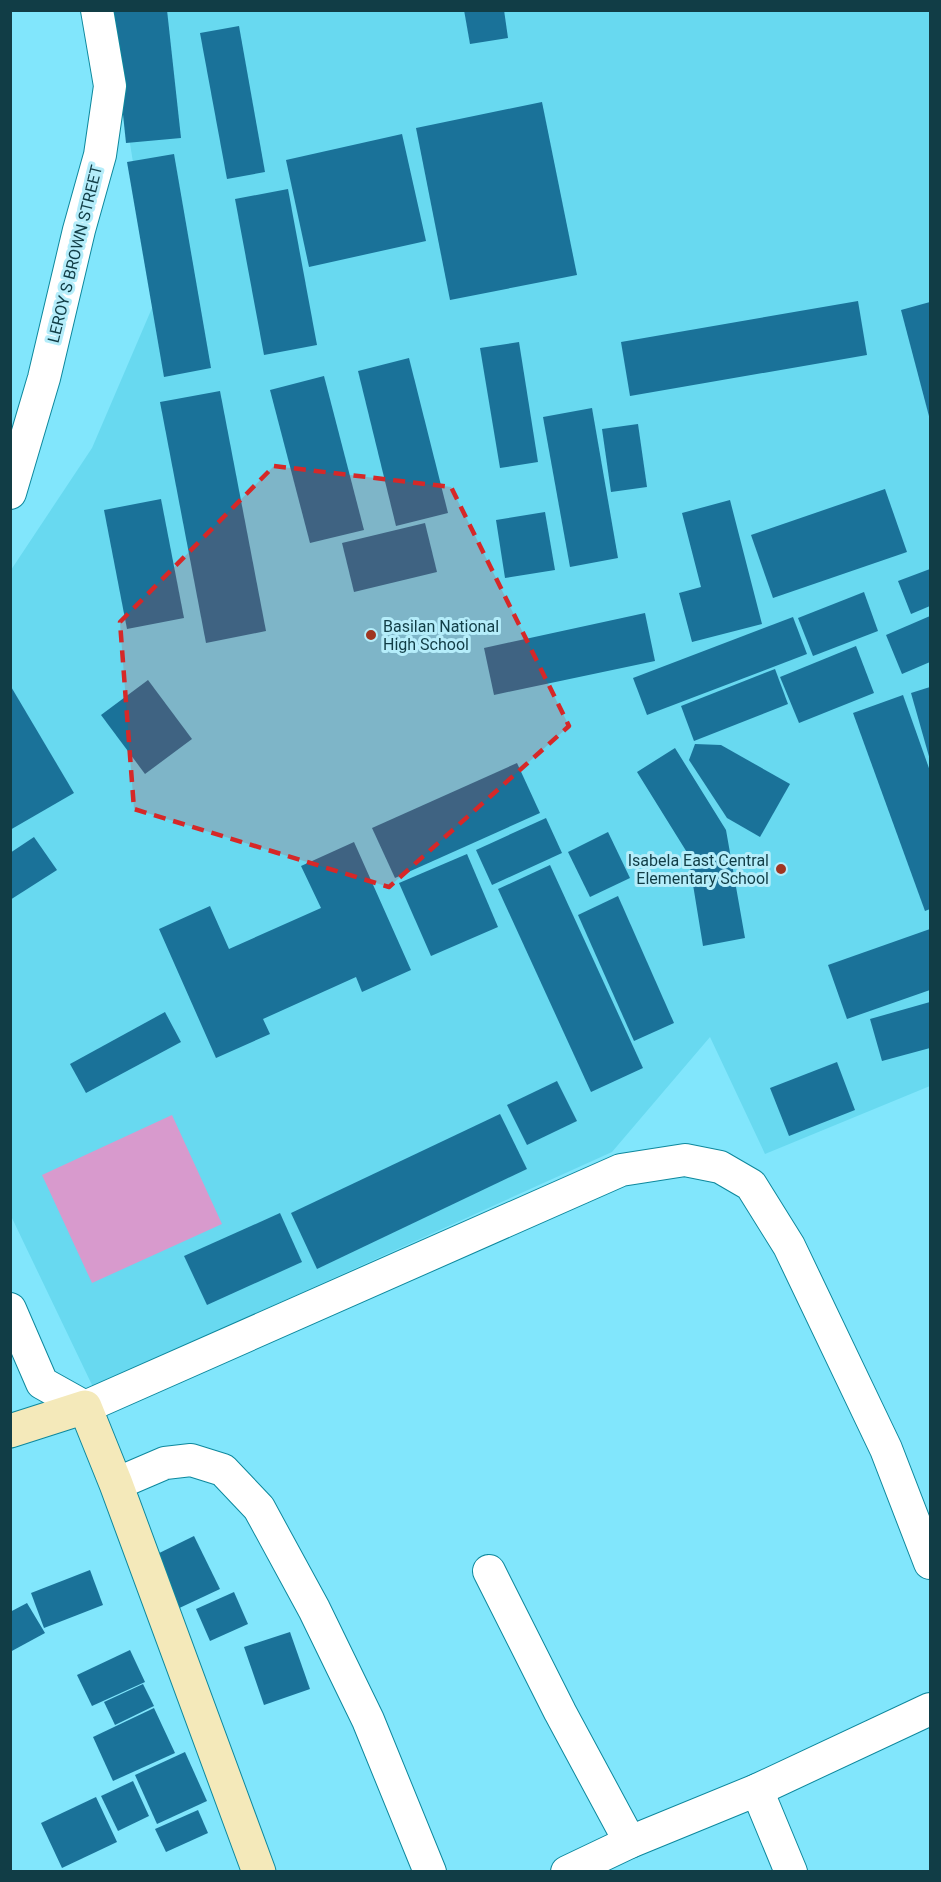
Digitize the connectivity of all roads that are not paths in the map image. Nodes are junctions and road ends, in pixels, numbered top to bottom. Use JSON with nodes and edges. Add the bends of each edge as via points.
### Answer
{"nodes":[{"id":1,"x":97,"y":10,"type":"edge"},
{"id":2,"x":10,"y":493,"type":"edge"},
{"id":3,"x":10,"y":1309,"type":"edge"},
{"id":4,"x":85,"y":1407,"type":"junction"},
{"id":5,"x":10,"y":1431,"type":"edge"},
{"id":6,"x":116,"y":1484,"type":"junction"},
{"id":7,"x":930,"y":1563,"type":"edge"},
{"id":8,"x":489,"y":1571,"type":"dead end"},
{"id":9,"x":930,"y":1708,"type":"edge"},
{"id":10,"x":757,"y":1790,"type":"junction"},
{"id":11,"x":630,"y":1842,"type":"junction"},
{"id":12,"x":260,"y":1872,"type":"edge"},
{"id":13,"x":430,"y":1872,"type":"edge"},
{"id":14,"x":567,"y":1872,"type":"edge"},
{"id":15,"x":791,"y":1872,"type":"edge"}],
"edges":[{"from":1,"to":2,"type":"street","name":"LEROY S BROWN STREET","via":[[110,87],[100,155],[44,378]]},
{"from":3,"to":4,"type":"street","via":[[42,1383]]},
{"from":4,"to":5,"type":"street"},
{"from":4,"to":6,"type":"street"},
{"from":4,"to":7,"type":"street","via":[[621,1170],[685,1160],[720,1167],[751,1185],[789,1246],[886,1449]]},
{"from":6,"to":12,"type":"street"},
{"from":6,"to":13,"type":"street","via":[[165,1463],[191,1460],[223,1470],[259,1508],[368,1720]]},
{"from":8,"to":11,"type":"street"},
{"from":9,"to":10,"type":"street"},
{"from":10,"to":11,"type":"street"},
{"from":10,"to":15,"type":"street"},
{"from":11,"to":14,"type":"street"}]}
